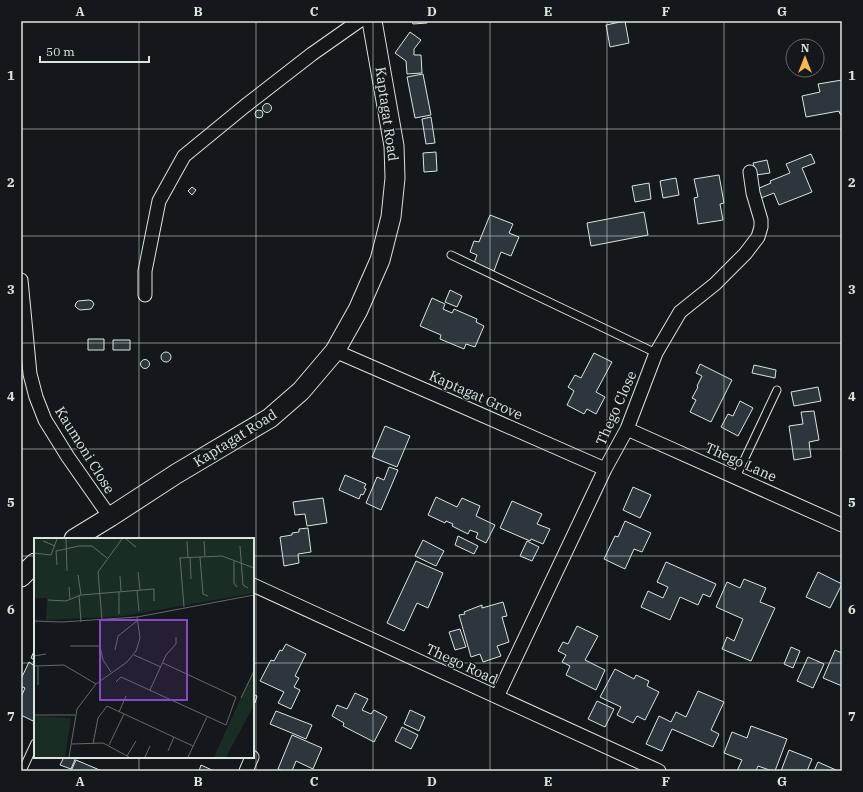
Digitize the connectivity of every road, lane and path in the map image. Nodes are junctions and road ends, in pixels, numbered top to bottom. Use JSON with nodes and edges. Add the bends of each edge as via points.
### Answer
{"nodes":[{"id":1,"x":359,"y":21,"type":"edge"},
{"id":2,"x":372,"y":21,"type":"edge"},
{"id":3,"x":750,"y":172,"type":"dead end"},
{"id":4,"x":451,"y":255,"type":"dead end"},
{"id":5,"x":21,"y":280,"type":"edge"},
{"id":6,"x":145,"y":295,"type":"dead end"},
{"id":7,"x":335,"y":351,"type":"junction"},
{"id":8,"x":656,"y":353,"type":"junction"},
{"id":9,"x":777,"y":390,"type":"dead end"},
{"id":10,"x":627,"y":429,"type":"junction"},
{"id":11,"x":605,"y":469,"type":"junction"},
{"id":12,"x":736,"y":477,"type":"junction"},
{"id":13,"x":110,"y":518,"type":"junction"},
{"id":14,"x":842,"y":525,"type":"edge"},
{"id":15,"x":76,"y":538,"type":"edge"},
{"id":16,"x":34,"y":564,"type":"edge"},
{"id":17,"x":21,"y":577,"type":"edge"},
{"id":18,"x":254,"y":585,"type":"edge"},
{"id":19,"x":497,"y":697,"type":"junction"},
{"id":20,"x":34,"y":745,"type":"edge"},
{"id":21,"x":252,"y":758,"type":"edge"},
{"id":22,"x":22,"y":771,"type":"edge"},
{"id":23,"x":246,"y":771,"type":"edge"},
{"id":24,"x":659,"y":771,"type":"edge"}],
"edges":[{"from":1,"to":6,"type":"street","via":[[312,54],[184,156],[159,201],[145,271]]},
{"from":2,"to":7,"type":"main road","name":"Kaptagat Road","via":[[394,146],[395,178],[391,217],[380,260],[358,310]]},
{"from":3,"to":8,"type":"street","name":"Thego Close","via":[[761,220],[758,237],[715,284],[680,312]]},
{"from":4,"to":8,"type":"lane"},
{"from":5,"to":13,"type":"street","name":"Kaumoni Close","via":[[30,374],[36,397],[45,420]]},
{"from":7,"to":11,"type":"street","name":"Kaptagat Grove"},
{"from":7,"to":13,"type":"main road","name":"Kaptagat Road","via":[[301,391],[270,418],[176,474]]},
{"from":8,"to":10,"type":"street","name":"Thego Close"},
{"from":9,"to":12,"type":"lane"},
{"from":10,"to":11,"type":"street","name":"Thego Close"},
{"from":10,"to":12,"type":"street","name":"Thego Lane"},
{"from":11,"to":19,"type":"street","name":"Thego Close"},
{"from":12,"to":14,"type":"street","name":"Thego Lane"},
{"from":13,"to":15,"type":"main road","name":"Kaptagat Road"},
{"from":16,"to":17,"type":"main road"},
{"from":18,"to":19,"type":"street","name":"Thego Road"},
{"from":19,"to":24,"type":"street","name":"Thego Road"},
{"from":20,"to":22,"type":"lane"},
{"from":21,"to":23,"type":"street"}]}
